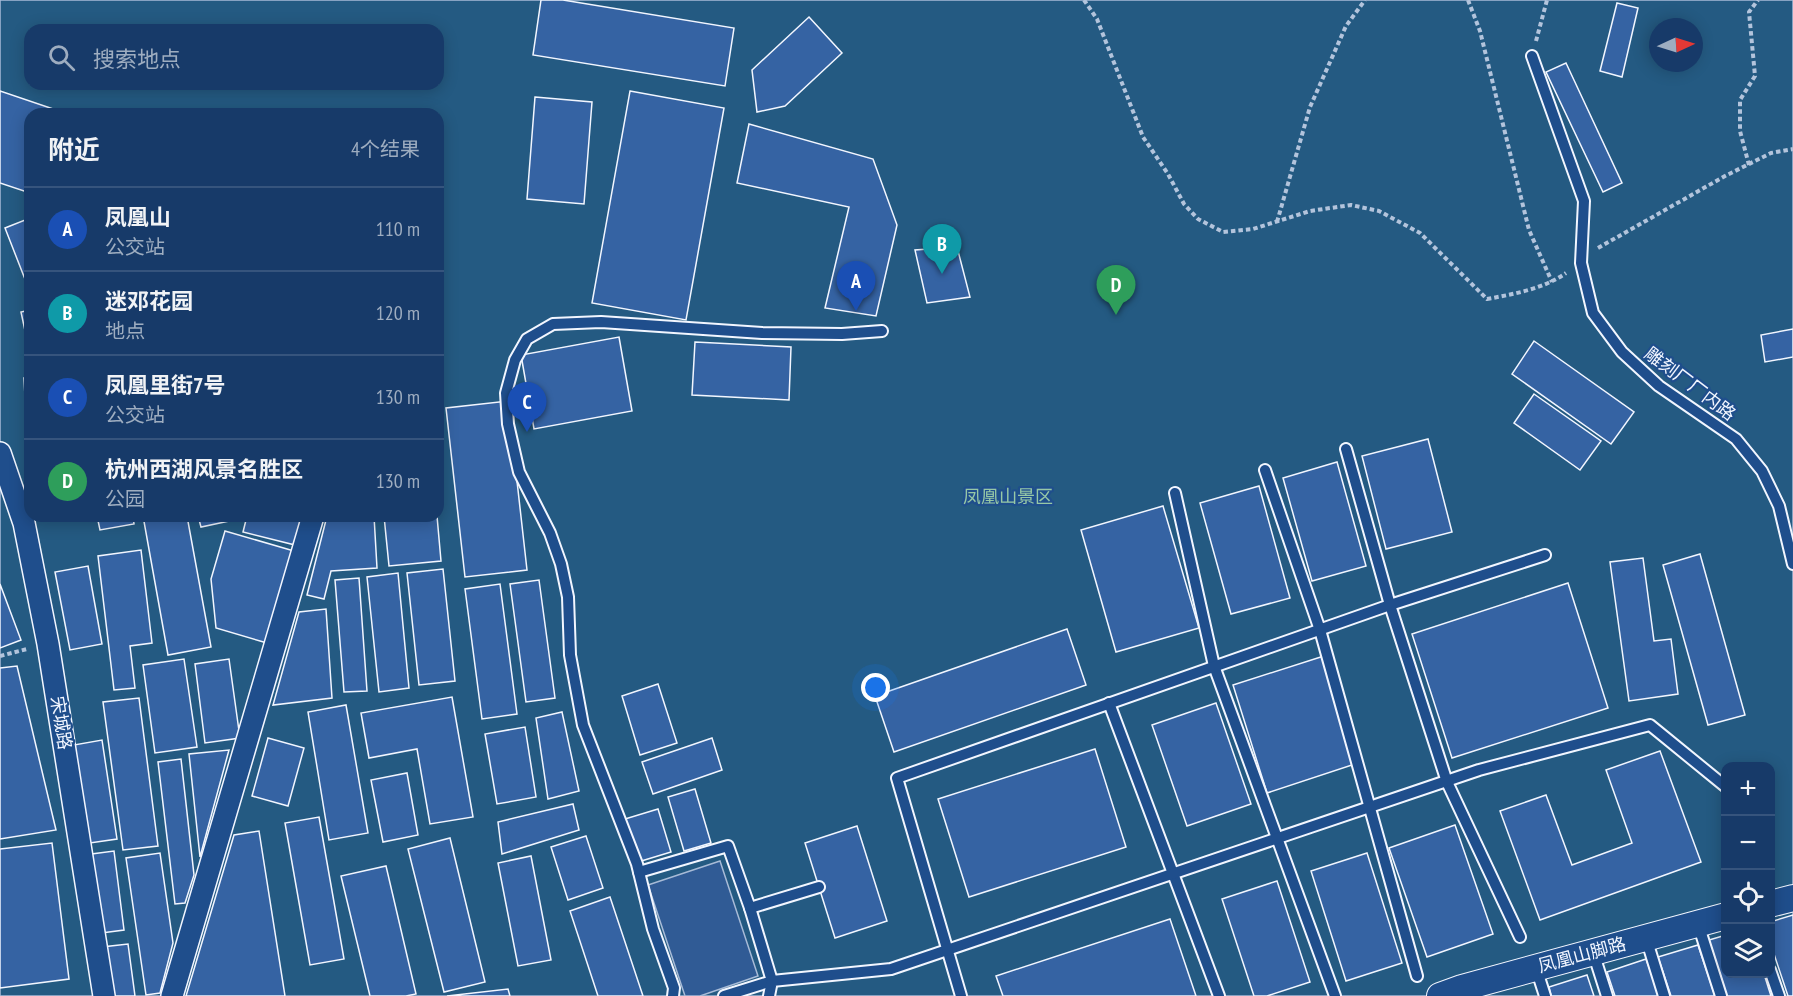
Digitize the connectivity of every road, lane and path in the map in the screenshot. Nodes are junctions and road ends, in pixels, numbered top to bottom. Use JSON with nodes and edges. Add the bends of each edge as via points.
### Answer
{"nodes":[{"id":1,"x":1084,"y":0,"type":"edge"},
{"id":2,"x":1365,"y":0,"type":"edge"},
{"id":3,"x":1468,"y":0,"type":"edge"},
{"id":4,"x":1547,"y":0,"type":"edge"},
{"id":5,"x":1758,"y":0,"type":"edge"},
{"id":6,"x":1532,"y":56,"type":"joint"},
{"id":7,"x":1793,"y":149,"type":"edge"},
{"id":8,"x":1749,"y":165,"type":"junction"},
{"id":9,"x":1277,"y":222,"type":"junction"},
{"id":10,"x":1581,"y":263,"type":"junction"},
{"id":11,"x":1552,"y":282,"type":"junction"},
{"id":12,"x":882,"y":331,"type":"dead end"},
{"id":13,"x":1346,"y":449,"type":"dead end"},
{"id":14,"x":0,"y":453,"type":"edge"},
{"id":15,"x":1265,"y":470,"type":"dead end"},
{"id":16,"x":1175,"y":493,"type":"dead end"},
{"id":17,"x":311,"y":522,"type":"edge"},
{"id":18,"x":1545,"y":555,"type":"dead end"},
{"id":19,"x":1793,"y":564,"type":"edge"},
{"id":20,"x":1390,"y":605,"type":"junction"},
{"id":21,"x":1320,"y":630,"type":"junction"},
{"id":22,"x":48,"y":644,"type":"junction"},
{"id":23,"x":0,"y":656,"type":"edge"},
{"id":24,"x":1215,"y":666,"type":"junction"},
{"id":25,"x":1109,"y":703,"type":"junction"},
{"id":26,"x":1447,"y":782,"type":"junction"},
{"id":27,"x":1721,"y":784,"type":"edge"},
{"id":28,"x":1370,"y":807,"type":"junction"},
{"id":29,"x":1278,"y":838,"type":"junction"},
{"id":30,"x":639,"y":872,"type":"junction"},
{"id":31,"x":1173,"y":874,"type":"junction"},
{"id":32,"x":819,"y":887,"type":"dead end"},
{"id":33,"x":1793,"y":898,"type":"edge"},
{"id":34,"x":1775,"y":903,"type":"edge"},
{"id":35,"x":750,"y":908,"type":"junction"},
{"id":36,"x":1721,"y":917,"type":"edge"},
{"id":37,"x":1697,"y":924,"type":"junction"},
{"id":38,"x":1520,"y":937,"type":"dead end"},
{"id":39,"x":1646,"y":938,"type":"junction"},
{"id":40,"x":947,"y":950,"type":"junction"},
{"id":41,"x":1593,"y":952,"type":"junction"},
{"id":42,"x":1536,"y":968,"type":"junction"},
{"id":43,"x":1417,"y":976,"type":"dead end"},
{"id":44,"x":1773,"y":978,"type":"edge"},
{"id":45,"x":772,"y":981,"type":"junction"},
{"id":46,"x":1487,"y":989,"type":"edge"},
{"id":47,"x":104,"y":996,"type":"edge"},
{"id":48,"x":172,"y":996,"type":"edge"},
{"id":49,"x":673,"y":996,"type":"edge"},
{"id":50,"x":724,"y":996,"type":"edge"},
{"id":51,"x":769,"y":996,"type":"edge"},
{"id":52,"x":961,"y":996,"type":"edge"},
{"id":53,"x":1219,"y":996,"type":"edge"},
{"id":54,"x":1335,"y":996,"type":"edge"},
{"id":55,"x":1440,"y":996,"type":"edge"},
{"id":56,"x":1545,"y":996,"type":"edge"},
{"id":57,"x":1607,"y":996,"type":"edge"},
{"id":58,"x":1664,"y":996,"type":"edge"},
{"id":59,"x":1721,"y":996,"type":"edge"},
{"id":60,"x":1779,"y":996,"type":"edge"}],
"edges":[{"from":1,"to":9,"type":"path","via":[[1097,19],[1143,137],[1184,204],[1198,219],[1223,232]]},
{"from":2,"to":9,"type":"path","via":[[1346,26],[1310,107]]},
{"from":3,"to":11,"type":"path","via":[[1480,31],[1529,231]]},
{"from":4,"to":6,"type":"path"},
{"from":5,"to":8,"type":"path","via":[[1749,12],[1755,76],[1740,100],[1740,131]]},
{"from":6,"to":10,"type":"lane","name":"雕刻厂厂内路","via":[[1584,201]]},
{"from":7,"to":8,"type":"path","via":[[1771,153]]},
{"from":8,"to":10,"type":"path","via":[[1602,244]]},
{"from":9,"to":11,"type":"path","via":[[1310,211],[1351,205],[1379,211],[1420,233],[1486,299]]},
{"from":10,"to":11,"type":"path"},
{"from":10,"to":19,"type":"lane","name":"雕刻厂厂内路","via":[[1593,313],[1622,352],[1659,386],[1736,439],[1762,471],[1779,506]]},
{"from":12,"to":30,"type":"lane","via":[[762,333],[601,322],[554,324],[527,339],[515,360],[506,393],[508,424],[519,472],[561,564],[568,597],[570,655],[583,725]]},
{"from":13,"to":20,"type":"lane"},
{"from":14,"to":22,"type":"street","name":"宋城路","via":[[24,523]]},
{"from":15,"to":21,"type":"lane"},
{"from":16,"to":24,"type":"lane"},
{"from":17,"to":48,"type":"street"},
{"from":18,"to":20,"type":"lane"},
{"from":20,"to":21,"type":"lane"},
{"from":20,"to":26,"type":"lane"},
{"from":21,"to":24,"type":"lane"},
{"from":21,"to":28,"type":"lane"},
{"from":22,"to":23,"type":"path"},
{"from":22,"to":47,"type":"street","name":"宋城路"},
{"from":24,"to":25,"type":"lane"},
{"from":24,"to":29,"type":"lane"},
{"from":25,"to":31,"type":"lane"},
{"from":25,"to":40,"type":"lane","via":[[897,778]]},
{"from":26,"to":27,"type":"lane","via":[[1650,725]]},
{"from":26,"to":28,"type":"lane"},
{"from":26,"to":38,"type":"lane"},
{"from":28,"to":29,"type":"lane"},
{"from":28,"to":43,"type":"lane"},
{"from":29,"to":31,"type":"lane"},
{"from":29,"to":54,"type":"lane"},
{"from":30,"to":35,"type":"lane","via":[[728,846]]},
{"from":30,"to":49,"type":"lane","via":[[653,929],[674,988]]},
{"from":31,"to":40,"type":"lane"},
{"from":31,"to":53,"type":"lane"},
{"from":32,"to":35,"type":"lane"},
{"from":33,"to":34,"type":"street"},
{"from":35,"to":45,"type":"lane"},
{"from":36,"to":37,"type":"street","name":"凤凰山脚路"},
{"from":37,"to":39,"type":"street","name":"凤凰山脚路"},
{"from":37,"to":59,"type":"lane"},
{"from":39,"to":41,"type":"street","name":"凤凰山脚路"},
{"from":39,"to":58,"type":"lane"},
{"from":40,"to":45,"type":"lane","via":[[891,969]]},
{"from":40,"to":52,"type":"lane"},
{"from":41,"to":42,"type":"street","name":"凤凰山脚路"},
{"from":41,"to":57,"type":"lane"},
{"from":42,"to":46,"type":"street","name":"凤凰山脚路"},
{"from":42,"to":56,"type":"lane"},
{"from":44,"to":60,"type":"lane"},
{"from":45,"to":50,"type":"lane"},
{"from":45,"to":51,"type":"lane"},
{"from":46,"to":55,"type":"street","name":"凤凰山脚路"}]}
